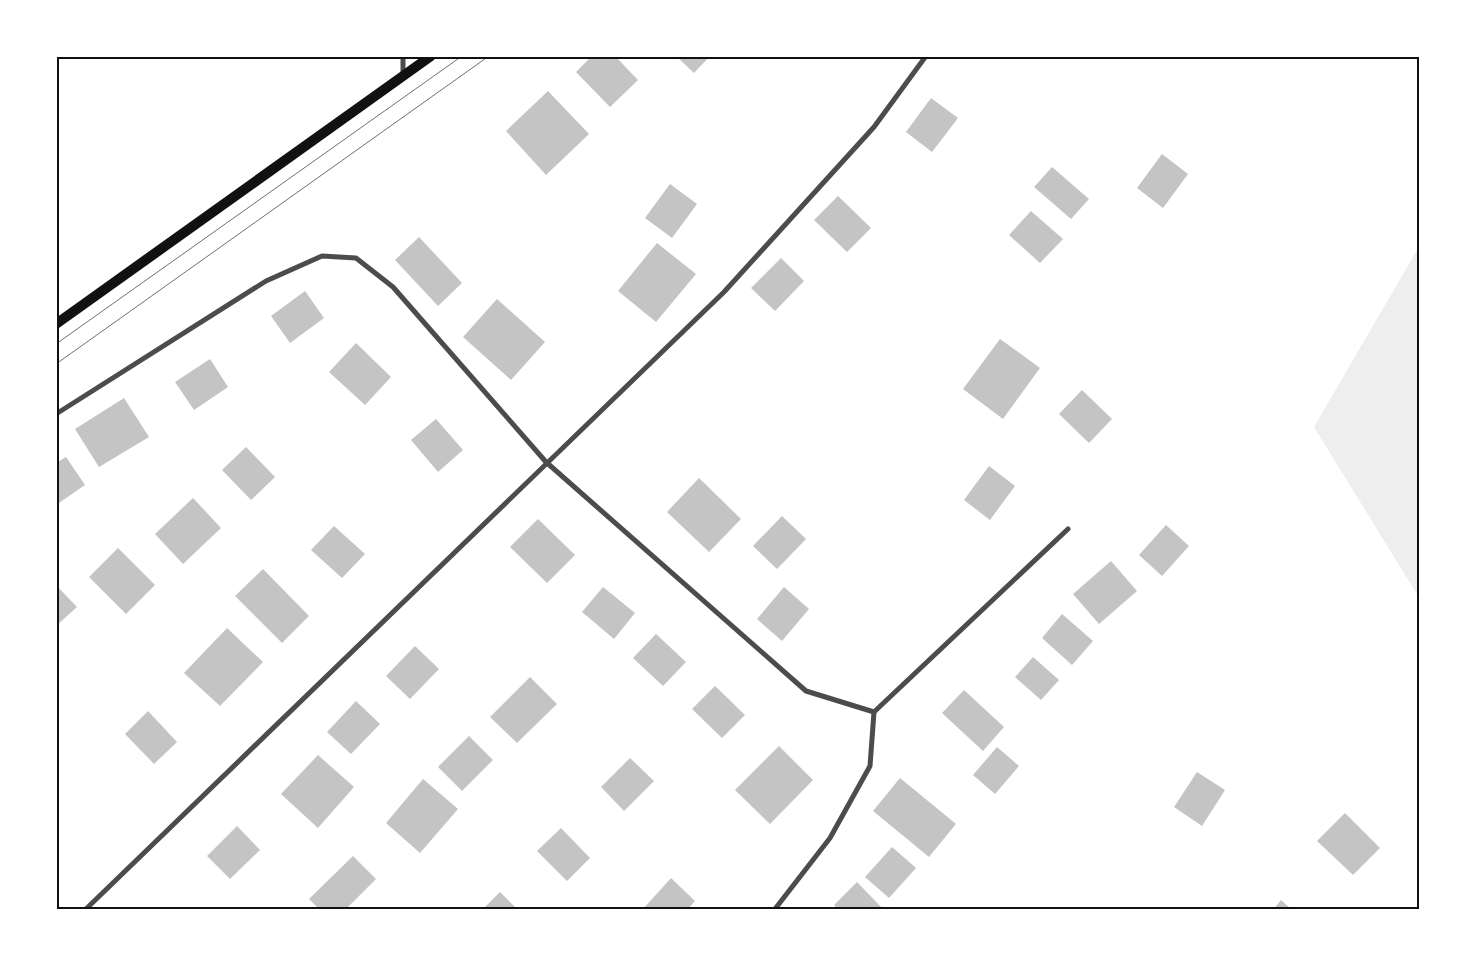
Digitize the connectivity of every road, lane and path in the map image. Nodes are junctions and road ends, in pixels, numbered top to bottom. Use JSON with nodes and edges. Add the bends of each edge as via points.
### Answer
{"nodes":[{"id":1,"x":403,"y":56,"type":"edge"},
{"id":2,"x":431,"y":56,"type":"edge"},
{"id":3,"x":926,"y":56,"type":"edge"},
{"id":4,"x":404,"y":76,"type":"junction"},
{"id":5,"x":56,"y":324,"type":"edge"},
{"id":6,"x":56,"y":414,"type":"edge"},
{"id":7,"x":546,"y":462,"type":"junction"},
{"id":8,"x":1068,"y":529,"type":"dead end"},
{"id":9,"x":874,"y":712,"type":"junction"},
{"id":10,"x":86,"y":909,"type":"edge"},
{"id":11,"x":775,"y":909,"type":"edge"}],
"edges":[{"from":1,"to":4,"type":"street"},
{"from":2,"to":4,"type":"main road"},
{"from":3,"to":7,"type":"street","via":[[874,127],[724,292]]},
{"from":4,"to":5,"type":"main road"},
{"from":6,"to":7,"type":"street","via":[[266,281],[322,256],[356,258],[393,287]]},
{"from":7,"to":9,"type":"street","via":[[806,691]]},
{"from":7,"to":10,"type":"street"},
{"from":8,"to":9,"type":"street"},
{"from":9,"to":11,"type":"street","via":[[870,766],[830,838]]}]}
